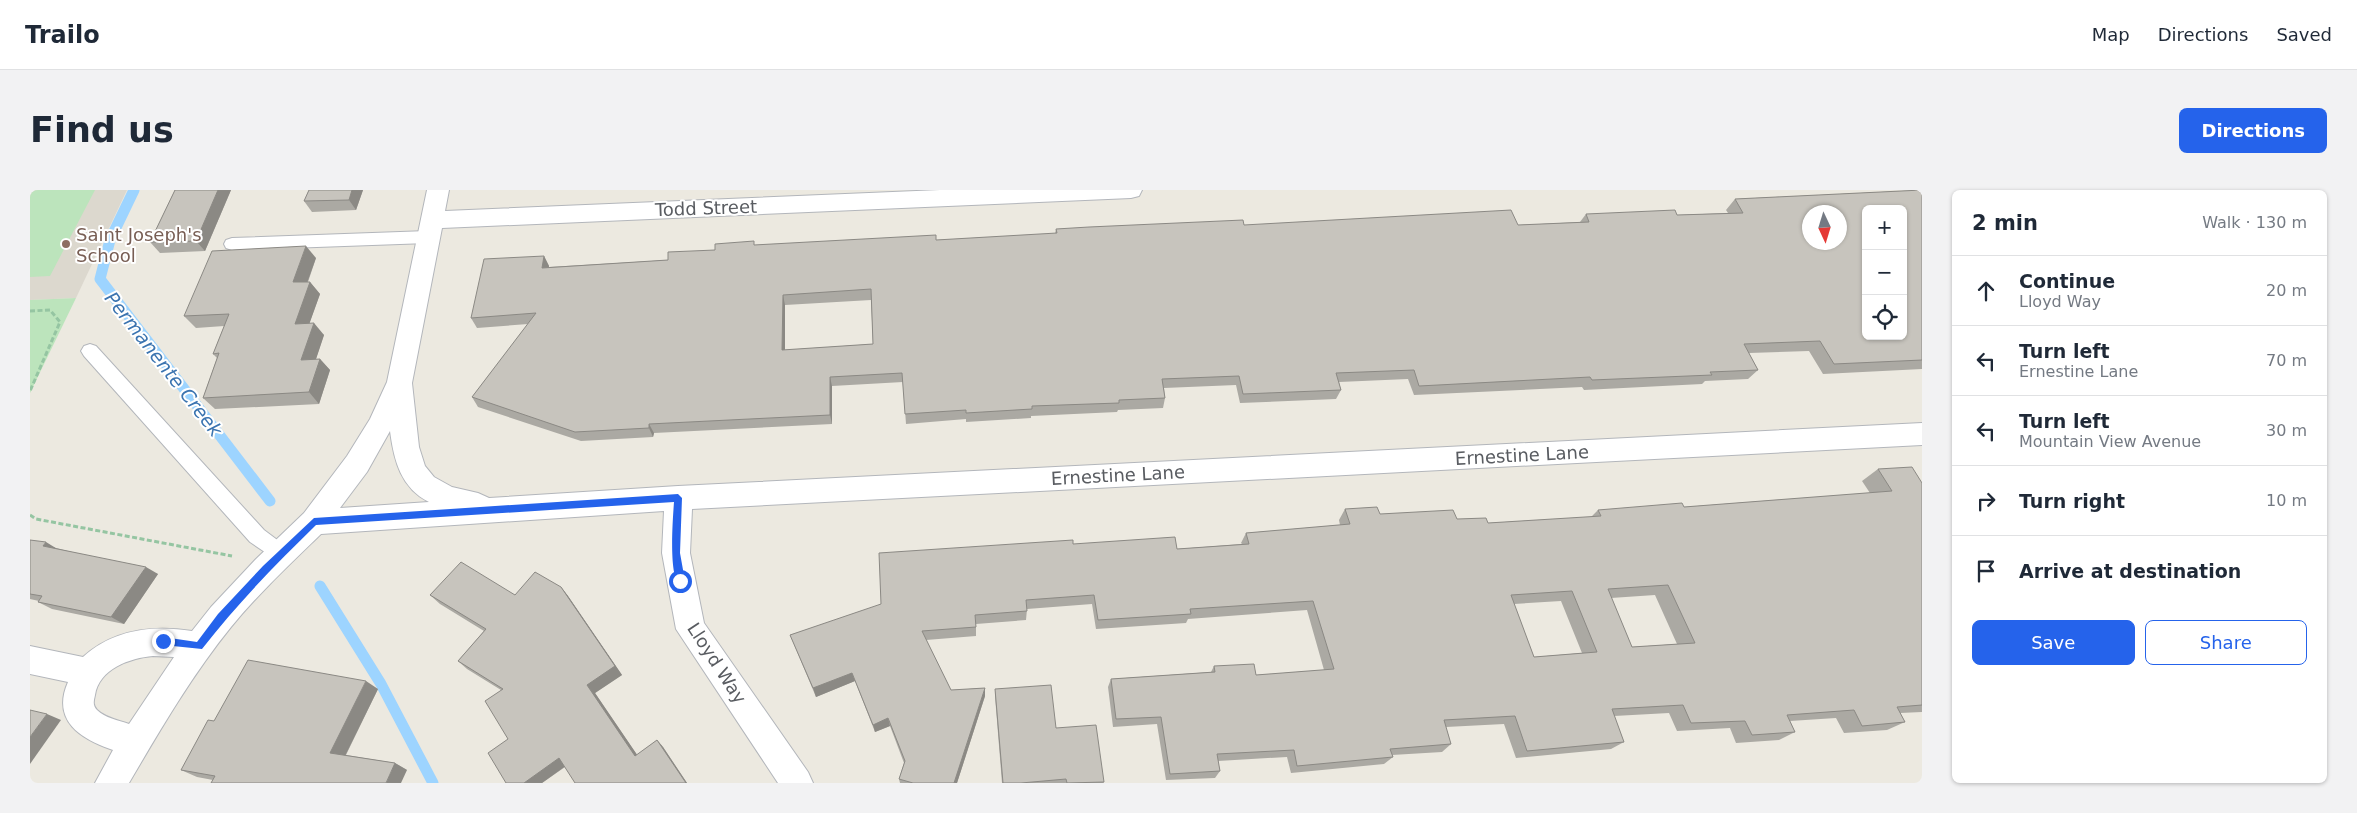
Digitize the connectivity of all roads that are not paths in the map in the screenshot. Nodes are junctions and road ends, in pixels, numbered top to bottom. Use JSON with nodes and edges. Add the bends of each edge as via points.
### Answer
{"nodes":[{"id":1,"x":438,"y":190,"type":"edge"},
{"id":2,"x":1132,"y":190,"type":"edge"},
{"id":3,"x":429,"y":228,"type":"junction"},
{"id":4,"x":232,"y":244,"type":"dead end"},
{"id":5,"x":90,"y":350,"type":"dead end"},
{"id":6,"x":400,"y":382,"type":"junction"},
{"id":7,"x":1922,"y":434,"type":"edge"},
{"id":8,"x":678,"y":498,"type":"junction"},
{"id":9,"x":504,"y":510,"type":"junction"},
{"id":10,"x":314,"y":522,"type":"junction"},
{"id":11,"x":281,"y":554,"type":"junction"},
{"id":12,"x":199,"y":646,"type":"junction"},
{"id":13,"x":30,"y":660,"type":"edge"},
{"id":14,"x":88,"y":672,"type":"junction"},
{"id":15,"x":136,"y":741,"type":"junction"},
{"id":16,"x":111,"y":783,"type":"edge"},
{"id":17,"x":798,"y":783,"type":"edge"}],
"edges":[{"from":1,"to":3,"type":"street"},
{"from":2,"to":3,"type":"street","name":"Todd Street"},
{"from":3,"to":4,"type":"lane"},
{"from":3,"to":6,"type":"street"},
{"from":5,"to":11,"type":"lane","via":[[256,536]]},
{"from":6,"to":9,"type":"street","via":[[408,455],[418,479],[454,500]]},
{"from":6,"to":10,"type":"street","via":[[361,456]]},
{"from":7,"to":8,"type":"street","name":"Ernestine Lane"},
{"from":8,"to":9,"type":"street","name":"Ernestine Lane"},
{"from":8,"to":17,"type":"street","name":"Lloyd Way","via":[[676,553],[691,628]]},
{"from":9,"to":10,"type":"street","name":"Ernestine Lane"},
{"from":10,"to":11,"type":"street"},
{"from":11,"to":12,"type":"street","via":[[221,617]]},
{"from":12,"to":14,"type":"street","via":[[163,641],[141,642],[107,656]]},
{"from":12,"to":15,"type":"street"},
{"from":13,"to":14,"type":"street"},
{"from":14,"to":15,"type":"street","via":[[78,698],[78,710],[86,723],[100,731]]},
{"from":15,"to":16,"type":"street"}]}
